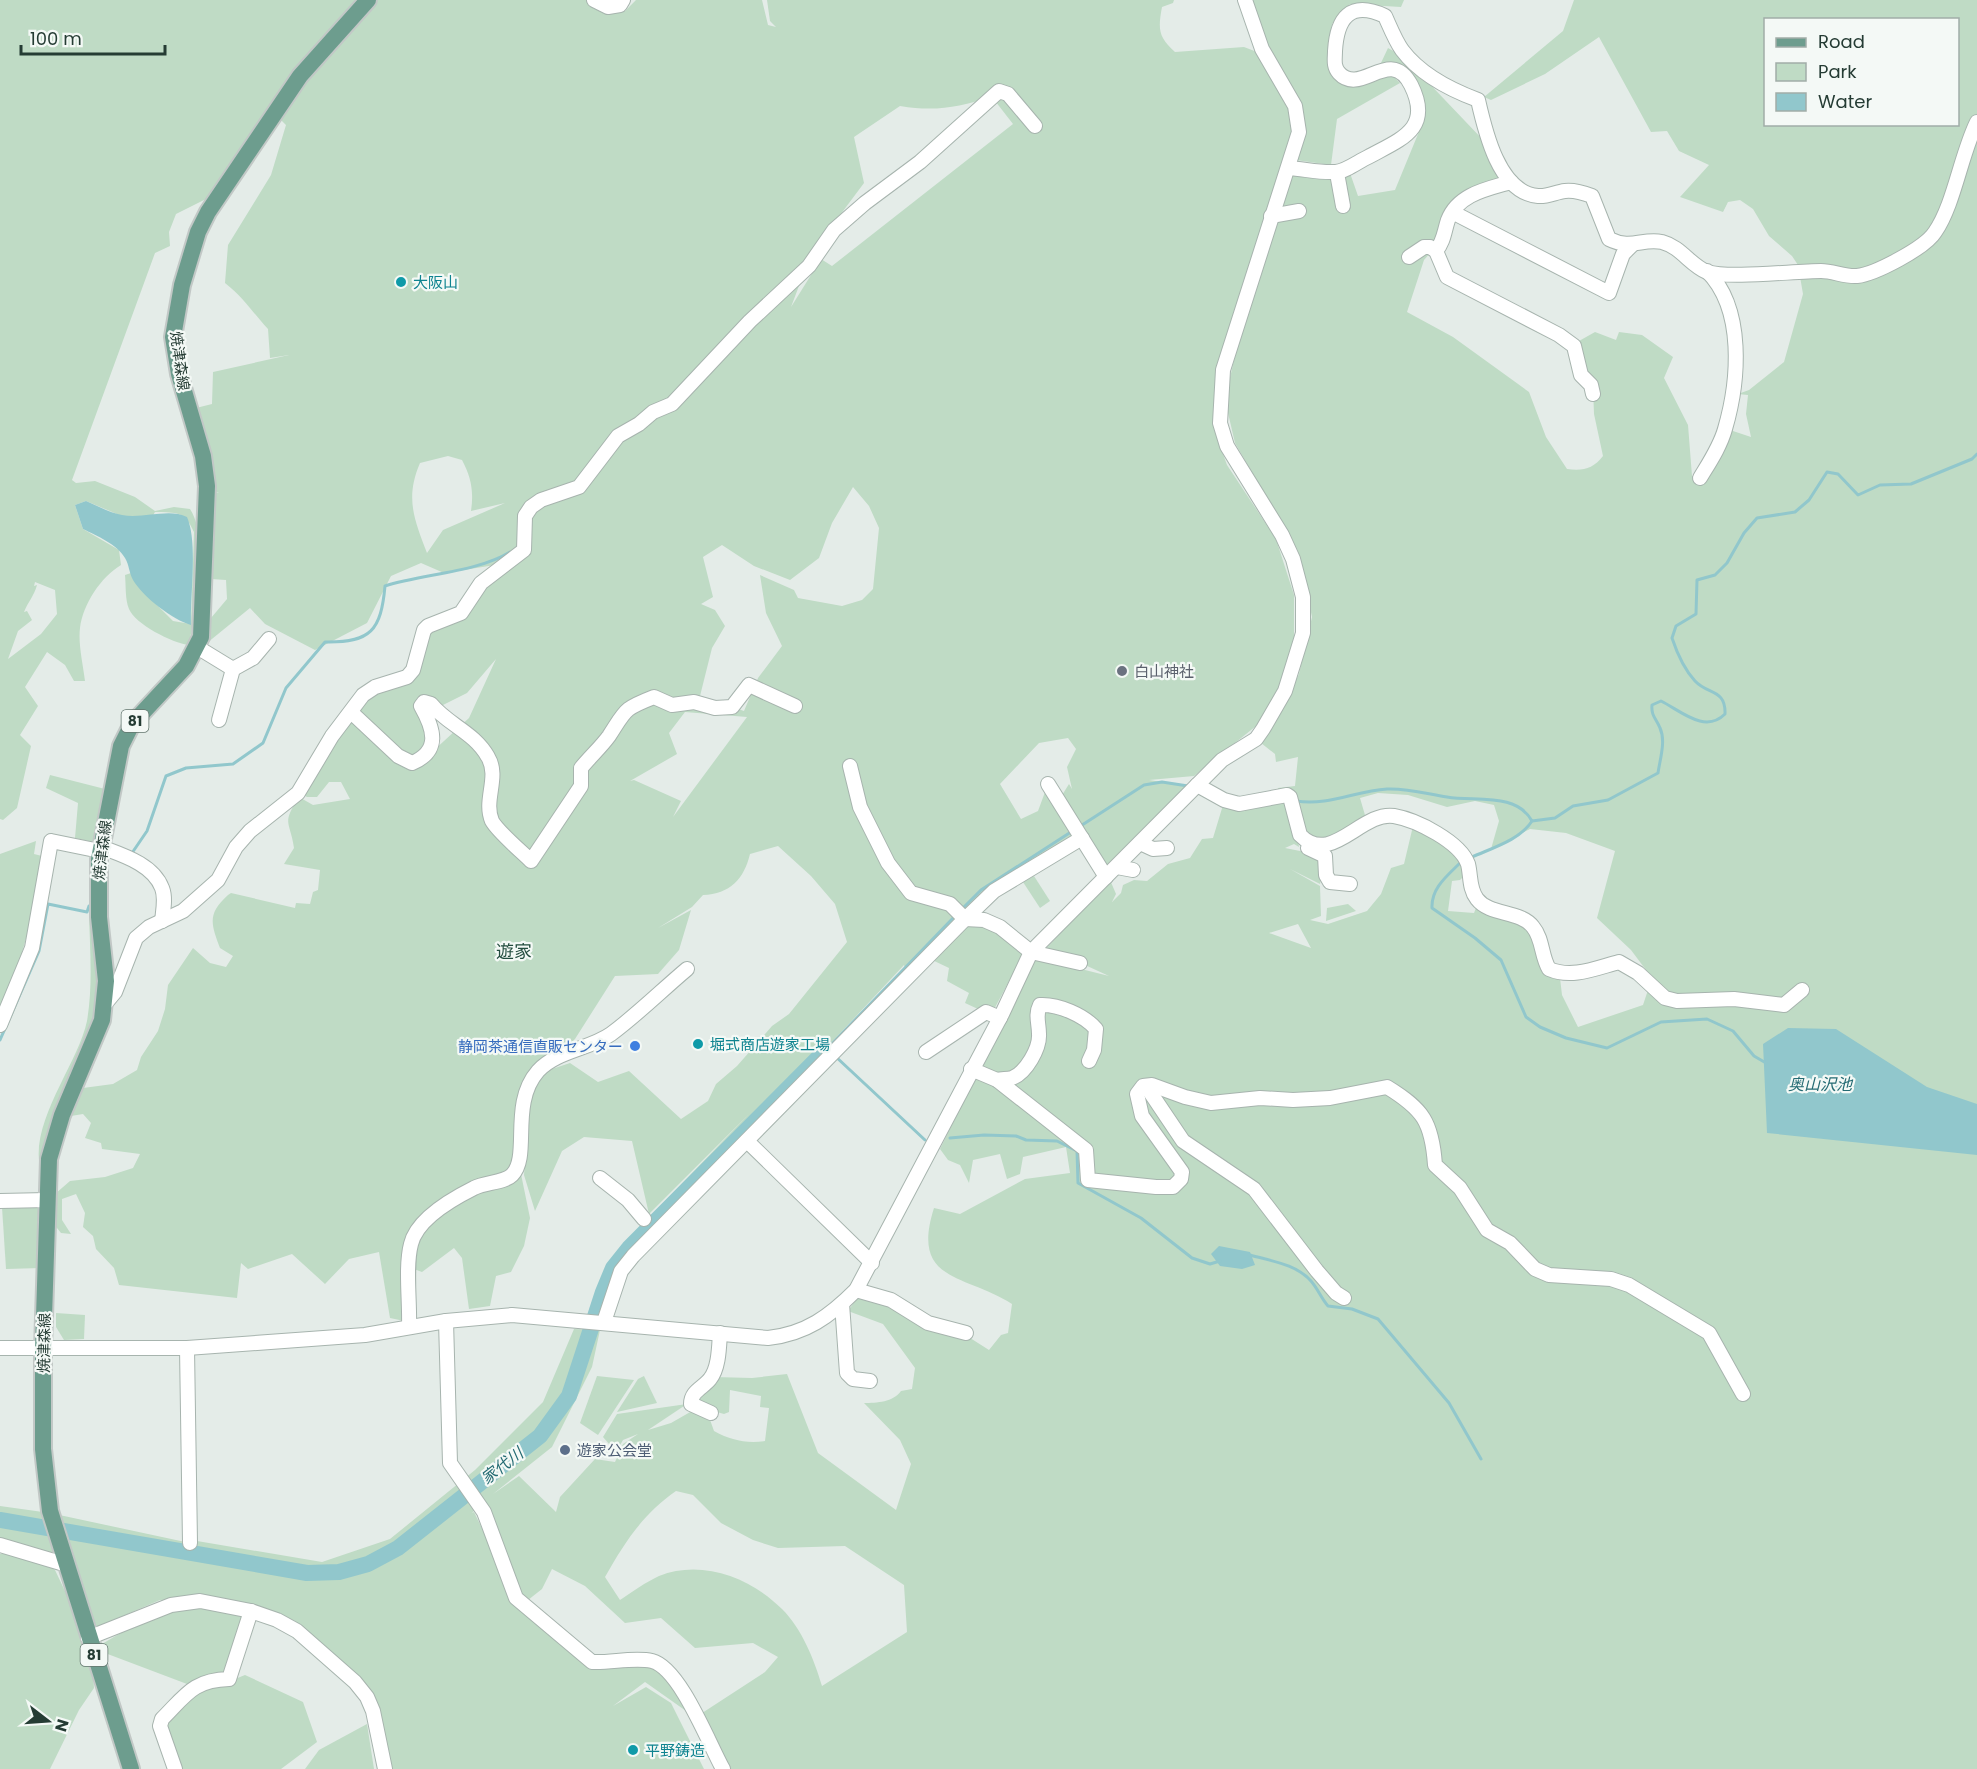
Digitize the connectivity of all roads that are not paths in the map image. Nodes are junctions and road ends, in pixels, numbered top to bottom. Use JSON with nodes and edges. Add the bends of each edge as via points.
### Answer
{"nodes":[{"id":1,"x":368,"y":0,"type":"edge"},
{"id":2,"x":594,"y":0,"type":"edge"},
{"id":3,"x":623,"y":0,"type":"edge"},
{"id":4,"x":1245,"y":0,"type":"edge"},
{"id":5,"x":1977,"y":122,"type":"edge"},
{"id":6,"x":1035,"y":126,"type":"dead end"},
{"id":7,"x":1289,"y":168,"type":"junction"},
{"id":8,"x":1337,"y":173,"type":"junction"},
{"id":9,"x":1511,"y":182,"type":"junction"},
{"id":10,"x":1343,"y":206,"type":"dead end"},
{"id":11,"x":1299,"y":211,"type":"dead end"},
{"id":12,"x":1454,"y":213,"type":"junction"},
{"id":13,"x":1271,"y":216,"type":"junction"},
{"id":14,"x":1633,"y":244,"type":"junction"},
{"id":15,"x":1436,"y":251,"type":"junction"},
{"id":16,"x":1409,"y":257,"type":"dead end"},
{"id":17,"x":1707,"y":272,"type":"junction"},
{"id":18,"x":1593,"y":394,"type":"dead end"},
{"id":19,"x":1700,"y":478,"type":"dead end"},
{"id":20,"x":269,"y":639,"type":"dead end"},
{"id":21,"x":196,"y":647,"type":"junction"},
{"id":22,"x":233,"y":669,"type":"junction"},
{"id":23,"x":795,"y":706,"type":"dead end"},
{"id":24,"x":351,"y":712,"type":"junction"},
{"id":25,"x":219,"y":720,"type":"dead end"},
{"id":26,"x":850,"y":766,"type":"dead end"},
{"id":27,"x":1048,"y":784,"type":"dead end"},
{"id":28,"x":1194,"y":788,"type":"junction"},
{"id":29,"x":1079,"y":833,"type":"junction"},
{"id":30,"x":1300,"y":835,"type":"junction"},
{"id":31,"x":1140,"y":843,"type":"junction"},
{"id":32,"x":1167,"y":848,"type":"dead end"},
{"id":33,"x":100,"y":849,"type":"junction"},
{"id":34,"x":1117,"y":867,"type":"junction"},
{"id":35,"x":1133,"y":870,"type":"dead end"},
{"id":36,"x":1106,"y":877,"type":"junction"},
{"id":37,"x":1350,"y":884,"type":"dead end"},
{"id":38,"x":960,"y":914,"type":"junction"},
{"id":39,"x":162,"y":921,"type":"junction"},
{"id":40,"x":1031,"y":952,"type":"junction"},
{"id":41,"x":1080,"y":963,"type":"dead end"},
{"id":42,"x":687,"y":969,"type":"dead end"},
{"id":43,"x":1802,"y":990,"type":"dead end"},
{"id":44,"x":105,"y":1004,"type":"junction"},
{"id":45,"x":1000,"y":1018,"type":"junction"},
{"id":46,"x":0,"y":1025,"type":"edge"},
{"id":47,"x":926,"y":1052,"type":"dead end"},
{"id":48,"x":1089,"y":1061,"type":"dead end"},
{"id":49,"x":971,"y":1069,"type":"junction"},
{"id":50,"x":997,"y":1080,"type":"junction"},
{"id":51,"x":1146,"y":1086,"type":"junction"},
{"id":52,"x":747,"y":1141,"type":"junction"},
{"id":53,"x":600,"y":1178,"type":"dead end"},
{"id":54,"x":47,"y":1200,"type":"junction"},
{"id":55,"x":0,"y":1201,"type":"edge"},
{"id":56,"x":644,"y":1219,"type":"dead end"},
{"id":57,"x":872,"y":1263,"type":"junction"},
{"id":58,"x":856,"y":1290,"type":"junction"},
{"id":59,"x":1344,"y":1298,"type":"dead end"},
{"id":60,"x":842,"y":1304,"type":"junction"},
{"id":61,"x":446,"y":1321,"type":"junction"},
{"id":62,"x":604,"y":1322,"type":"junction"},
{"id":63,"x":409,"y":1326,"type":"junction"},
{"id":64,"x":720,"y":1333,"type":"junction"},
{"id":65,"x":966,"y":1334,"type":"dead end"},
{"id":66,"x":0,"y":1348,"type":"edge"},
{"id":67,"x":43,"y":1348,"type":"junction"},
{"id":68,"x":187,"y":1348,"type":"junction"},
{"id":69,"x":870,"y":1381,"type":"dead end"},
{"id":70,"x":1743,"y":1394,"type":"dead end"},
{"id":71,"x":711,"y":1413,"type":"dead end"},
{"id":72,"x":190,"y":1544,"type":"dead end"},
{"id":73,"x":0,"y":1545,"type":"edge"},
{"id":74,"x":64,"y":1563,"type":"junction"},
{"id":75,"x":251,"y":1611,"type":"junction"},
{"id":76,"x":88,"y":1638,"type":"junction"},
{"id":77,"x":131,"y":1769,"type":"edge"},
{"id":78,"x":175,"y":1769,"type":"edge"},
{"id":79,"x":385,"y":1769,"type":"edge"},
{"id":80,"x":723,"y":1769,"type":"edge"}],
"edges":[{"from":1,"to":21,"type":"main road","name":"焼津森線","number":"81","via":[[300,76],[208,212],[182,285],[173,337],[178,374],[203,456],[207,486],[201,637]]},
{"from":2,"to":3,"type":"street","via":[[608,7],[620,5]]},
{"from":4,"to":7,"type":"street","via":[[1262,49],[1295,106],[1299,132]]},
{"from":5,"to":17,"type":"street","via":[[1935,232],[1883,267],[1856,276],[1823,271]]},
{"from":6,"to":24,"type":"street","via":[[1008,94],[999,91],[920,162],[865,203],[834,230],[809,266],[750,321],[672,404],[618,436],[579,487],[531,507],[525,516],[524,550],[481,583],[461,613],[424,630],[412,670],[406,677],[375,687],[363,695]]},
{"from":7,"to":8,"type":"street"},
{"from":7,"to":13,"type":"street"},
{"from":8,"to":9,"type":"street","via":[[1405,137],[1415,127],[1419,114],[1410,84],[1397,69],[1386,68],[1359,79],[1340,74],[1334,65],[1337,26],[1347,12],[1363,7],[1385,16],[1402,50],[1429,75],[1453,91],[1478,100],[1486,136]]},
{"from":8,"to":10,"type":"street"},
{"from":9,"to":12,"type":"street","via":[[1467,196]]},
{"from":9,"to":14,"type":"street","via":[[1525,193],[1539,196],[1567,190],[1592,196],[1609,239],[1621,245]]},
{"from":11,"to":13,"type":"street"},
{"from":12,"to":14,"type":"street","via":[[1610,293],[1623,254]]},
{"from":12,"to":15,"type":"street"},
{"from":13,"to":28,"type":"street","via":[[1223,370],[1220,423],[1227,446],[1293,559],[1303,597],[1303,633],[1285,691],[1256,739],[1222,760]]},
{"from":14,"to":17,"type":"street","via":[[1660,242],[1677,248]]},
{"from":15,"to":16,"type":"street","via":[[1424,247]]},
{"from":15,"to":18,"type":"street","via":[[1447,277],[1574,346],[1581,375],[1591,385]]},
{"from":17,"to":19,"type":"street","via":[[1718,283],[1728,309],[1735,362],[1725,430]]},
{"from":20,"to":22,"type":"street","via":[[252,658]]},
{"from":21,"to":22,"type":"street"},
{"from":21,"to":33,"type":"main road","name":"焼津森線","number":"81","via":[[186,666],[132,724],[121,746]]},
{"from":22,"to":25,"type":"street"},
{"from":23,"to":24,"type":"street","via":[[749,684],[732,706],[715,708],[694,702],[672,705],[654,697],[635,704],[619,716],[609,736],[581,768],[581,786],[531,861],[493,822],[490,808],[494,775],[490,758],[472,736],[424,702],[421,706],[432,736],[432,748],[412,763],[398,756]]},
{"from":24,"to":39,"type":"street","via":[[298,793],[236,846],[218,880],[203,896]]},
{"from":26,"to":38,"type":"street","via":[[860,807],[904,886],[911,893],[950,904]]},
{"from":27,"to":29,"type":"street"},
{"from":28,"to":30,"type":"street","via":[[1239,804],[1279,795],[1292,802]]},
{"from":28,"to":31,"type":"street"},
{"from":29,"to":36,"type":"street"},
{"from":29,"to":38,"type":"street"},
{"from":30,"to":37,"type":"street","via":[[1304,847],[1325,856],[1330,882]]},
{"from":30,"to":43,"type":"street","via":[[1323,846],[1377,818],[1392,816],[1453,842],[1466,860],[1477,900],[1527,921],[1539,937],[1549,969],[1559,973],[1618,962],[1638,973],[1665,998],[1677,1001],[1734,999],[1784,1005]]},
{"from":31,"to":32,"type":"street","via":[[1153,849]]},
{"from":31,"to":34,"type":"street"},
{"from":33,"to":39,"type":"street","via":[[130,858],[158,882],[164,898]]},
{"from":33,"to":44,"type":"main road","name":"焼津森線","number":"81","via":[[98,883]]},
{"from":33,"to":46,"type":"street","via":[[51,841],[32,948]]},
{"from":34,"to":35,"type":"street"},
{"from":34,"to":36,"type":"street"},
{"from":36,"to":40,"type":"street"},
{"from":38,"to":40,"type":"street","via":[[1000,927]]},
{"from":38,"to":52,"type":"street","via":[[833,1054]]},
{"from":39,"to":44,"type":"street","via":[[136,938],[115,992]]},
{"from":40,"to":41,"type":"street"},
{"from":40,"to":45,"type":"street"},
{"from":42,"to":63,"type":"street","via":[[609,1035],[539,1071],[525,1093],[520,1113],[520,1156],[511,1177],[475,1187],[430,1217],[416,1232],[411,1245]]},
{"from":44,"to":54,"type":"main road","name":"焼津森線","number":"81","via":[[95,1042],[54,1139]]},
{"from":45,"to":47,"type":"street","via":[[986,1012]]},
{"from":45,"to":49,"type":"street"},
{"from":48,"to":50,"type":"street","via":[[1096,1029],[1090,1022],[1052,1004],[1040,1005],[1037,1048],[1020,1073]]},
{"from":49,"to":50,"type":"street"},
{"from":49,"to":57,"type":"street"},
{"from":50,"to":51,"type":"street","via":[[1086,1150],[1088,1180],[1173,1186],[1182,1172],[1142,1116],[1137,1094]]},
{"from":51,"to":59,"type":"street","via":[[1183,1141],[1254,1189],[1317,1271]]},
{"from":51,"to":70,"type":"street","via":[[1211,1103],[1330,1098],[1387,1087],[1411,1101],[1428,1122],[1435,1165],[1460,1188],[1487,1230],[1510,1243],[1535,1269],[1549,1275],[1611,1279],[1688,1319],[1709,1333]]},
{"from":52,"to":57,"type":"street"},
{"from":52,"to":62,"type":"street","via":[[621,1271]]},
{"from":53,"to":56,"type":"street"},
{"from":54,"to":55,"type":"street"},
{"from":54,"to":67,"type":"main road","name":"焼津森線","number":"81"},
{"from":57,"to":58,"type":"street"},
{"from":58,"to":60,"type":"street"},
{"from":58,"to":65,"type":"street","via":[[891,1300],[928,1323]]},
{"from":60,"to":64,"type":"street","via":[[823,1320],[789,1336]]},
{"from":60,"to":69,"type":"street","via":[[847,1373],[853,1379]]},
{"from":61,"to":62,"type":"street","via":[[512,1315]]},
{"from":61,"to":63,"type":"street"},
{"from":61,"to":80,"type":"street","via":[[450,1463],[477,1500],[516,1598],[592,1662],[652,1661],[662,1665],[675,1677]]},
{"from":62,"to":64,"type":"street"},
{"from":63,"to":68,"type":"street","via":[[366,1335]]},
{"from":64,"to":71,"type":"street","via":[[710,1380],[691,1398],[691,1404]]},
{"from":66,"to":67,"type":"street"},
{"from":67,"to":68,"type":"street"},
{"from":67,"to":74,"type":"main road","name":"焼津森線","number":"81","via":[[43,1449],[50,1511]]},
{"from":68,"to":72,"type":"street"},
{"from":73,"to":74,"type":"street"},
{"from":74,"to":76,"type":"main road","name":"焼津森線","number":"81"},
{"from":75,"to":76,"type":"street","via":[[200,1601],[171,1605]]},
{"from":75,"to":78,"type":"street","via":[[229,1679],[208,1680],[192,1687],[162,1719],[160,1726]]},
{"from":75,"to":79,"type":"street","via":[[297,1631],[355,1682],[373,1711]]},
{"from":76,"to":77,"type":"main road","name":"焼津森線","number":"81"}]}
